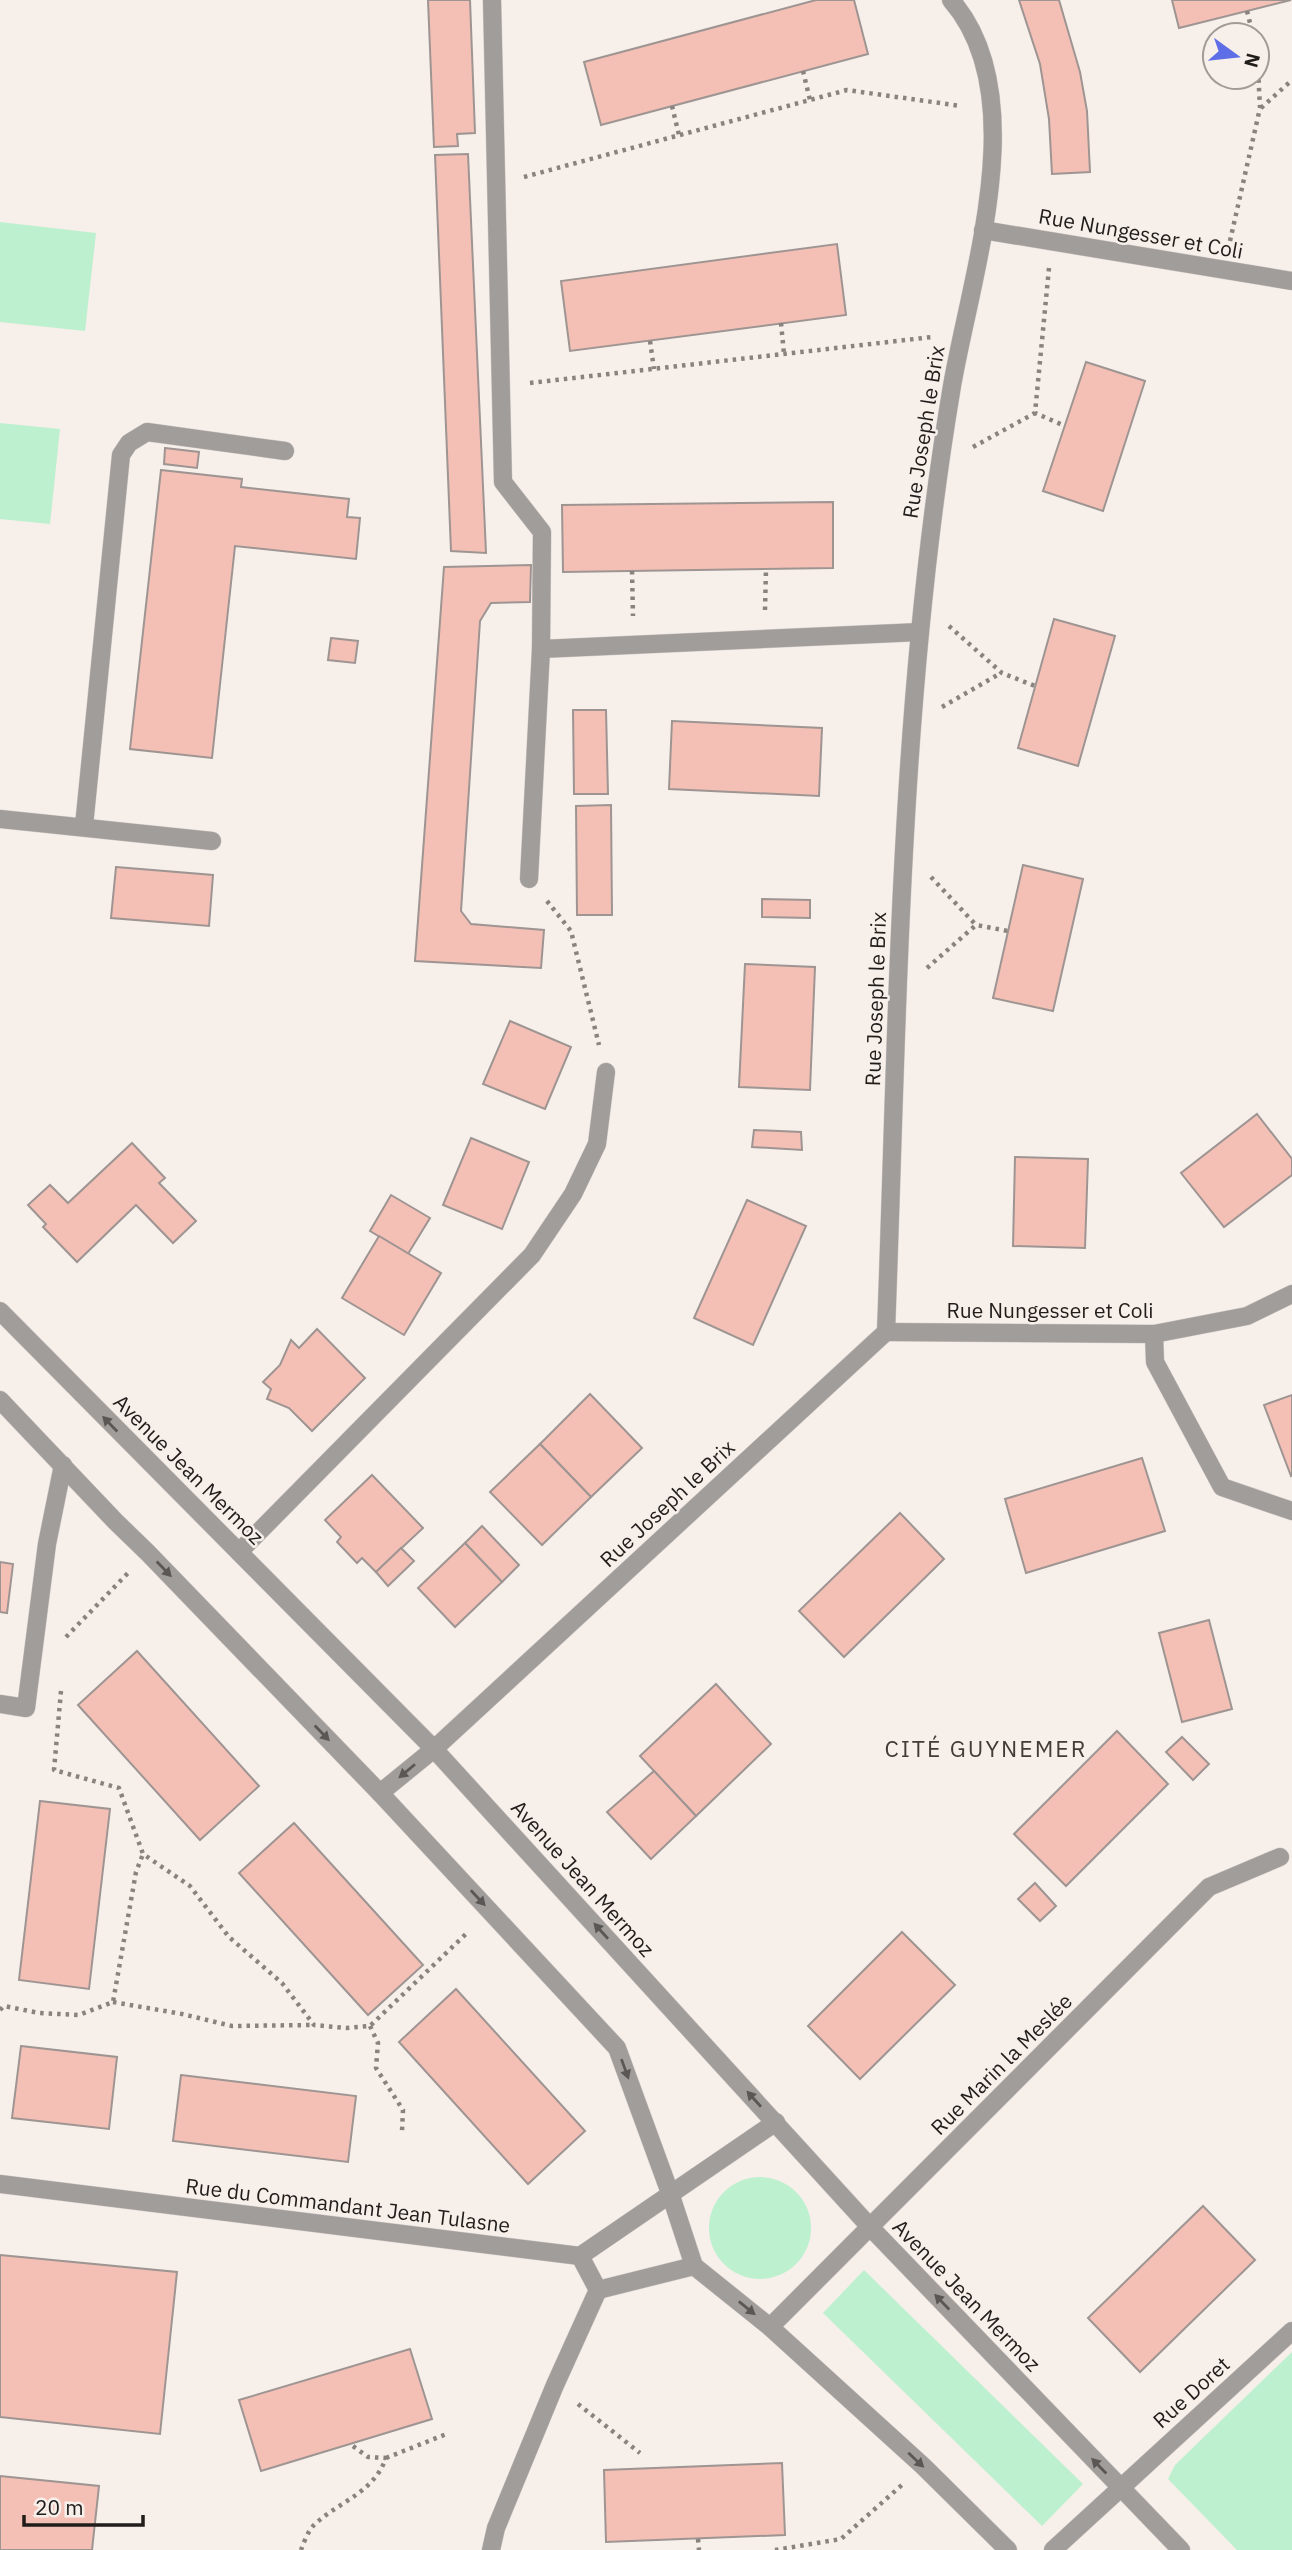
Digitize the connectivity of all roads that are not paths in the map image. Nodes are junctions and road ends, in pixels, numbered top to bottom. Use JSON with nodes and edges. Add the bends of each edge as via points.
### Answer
{"nodes":[{"id":1,"x":492,"y":0,"type":"edge"},
{"id":2,"x":951,"y":0,"type":"edge"},
{"id":3,"x":983,"y":230,"type":"junction"},
{"id":4,"x":1292,"y":281,"type":"edge"},
{"id":5,"x":285,"y":452,"type":"dead end"},
{"id":6,"x":920,"y":632,"type":"junction"},
{"id":7,"x":541,"y":649,"type":"junction"},
{"id":8,"x":0,"y":819,"type":"edge"},
{"id":9,"x":84,"y":827,"type":"junction"},
{"id":10,"x":212,"y":841,"type":"dead end"},
{"id":11,"x":529,"y":879,"type":"road end"},
{"id":12,"x":606,"y":1072,"type":"road end"},
{"id":13,"x":1292,"y":1294,"type":"edge"},
{"id":14,"x":0,"y":1311,"type":"edge"},
{"id":15,"x":886,"y":1332,"type":"junction"},
{"id":16,"x":1154,"y":1334,"type":"junction"},
{"id":17,"x":0,"y":1400,"type":"edge"},
{"id":18,"x":63,"y":1465,"type":"junction"},
{"id":19,"x":1292,"y":1511,"type":"edge"},
{"id":20,"x":239,"y":1552,"type":"junction"},
{"id":21,"x":0,"y":1704,"type":"edge"},
{"id":22,"x":434,"y":1749,"type":"junction"},
{"id":23,"x":380,"y":1793,"type":"junction"},
{"id":24,"x":1280,"y":1857,"type":"dead end"},
{"id":25,"x":776,"y":2123,"type":"junction"},
{"id":26,"x":0,"y":2185,"type":"edge"},
{"id":27,"x":670,"y":2193,"type":"junction"},
{"id":28,"x":871,"y":2228,"type":"junction"},
{"id":29,"x":579,"y":2256,"type":"junction"},
{"id":30,"x":694,"y":2266,"type":"junction"},
{"id":31,"x":598,"y":2290,"type":"junction"},
{"id":32,"x":770,"y":2327,"type":"junction"},
{"id":33,"x":1292,"y":2330,"type":"edge"},
{"id":34,"x":1120,"y":2487,"type":"junction"},
{"id":35,"x":491,"y":2550,"type":"edge"},
{"id":36,"x":1008,"y":2550,"type":"edge"},
{"id":37,"x":1053,"y":2550,"type":"edge"},
{"id":38,"x":1181,"y":2550,"type":"edge"}],
"edges":[{"from":1,"to":7,"type":"street","via":[[503,482],[542,532]]},
{"from":2,"to":3,"type":"street","name":"Rue Joseph le Brix","via":[[962,12],[983,57],[993,110],[993,166]]},
{"from":3,"to":4,"type":"street","name":"Rue Nungesser et Coli"},
{"from":3,"to":6,"type":"street","name":"Rue Joseph le Brix","via":[[938,466]]},
{"from":5,"to":9,"type":"street","via":[[146,432],[121,455]]},
{"from":6,"to":7,"type":"street"},
{"from":6,"to":15,"type":"street","name":"Rue Joseph le Brix","via":[[903,846]]},
{"from":7,"to":11,"type":"street"},
{"from":8,"to":9,"type":"street"},
{"from":9,"to":10,"type":"street"},
{"from":12,"to":20,"type":"street","via":[[597,1144],[573,1194],[531,1255]]},
{"from":13,"to":16,"type":"street","name":"Rue Nungesser et Coli","via":[[1247,1316]]},
{"from":20,"to":14,"type":"street","name":"Avenue Jean Mermoz","one_way":true},
{"from":15,"to":16,"type":"street","name":"Rue Nungesser et Coli"},
{"from":15,"to":22,"type":"street","name":"Rue Joseph le Brix"},
{"from":16,"to":19,"type":"street","via":[[1155,1362],[1222,1487]]},
{"from":17,"to":18,"type":"street"},
{"from":18,"to":21,"type":"street","via":[[47,1545],[26,1708]]},
{"from":18,"to":23,"type":"street","one_way":true},
{"from":20,"to":22,"type":"street","name":"Avenue Jean Mermoz"},
{"from":22,"to":23,"type":"street","name":"Rue Joseph le Brix","one_way":true},
{"from":25,"to":22,"type":"street","name":"Avenue Jean Mermoz","one_way":true},
{"from":23,"to":27,"type":"street","one_way":true,"via":[[617,2048]]},
{"from":24,"to":28,"type":"street","name":"Rue Marin la Meslée","via":[[1209,1887]]},
{"from":25,"to":27,"type":"street"},
{"from":25,"to":28,"type":"street","name":"Avenue Jean Mermoz"},
{"from":26,"to":29,"type":"street","name":"Rue du Commandant Jean Tulasne"},
{"from":27,"to":29,"type":"street"},
{"from":27,"to":30,"type":"street"},
{"from":28,"to":32,"type":"street","name":"Rue Marin la Meslée"},
{"from":34,"to":28,"type":"street","name":"Avenue Jean Mermoz","one_way":true},
{"from":29,"to":31,"type":"street"},
{"from":30,"to":31,"type":"street"},
{"from":30,"to":32,"type":"street","one_way":true},
{"from":31,"to":35,"type":"street","via":[[496,2528]]},
{"from":32,"to":36,"type":"street","one_way":true},
{"from":33,"to":34,"type":"street","name":"Rue Doret"},
{"from":34,"to":37,"type":"street"},
{"from":34,"to":38,"type":"street","name":"Avenue Jean Mermoz"}]}
